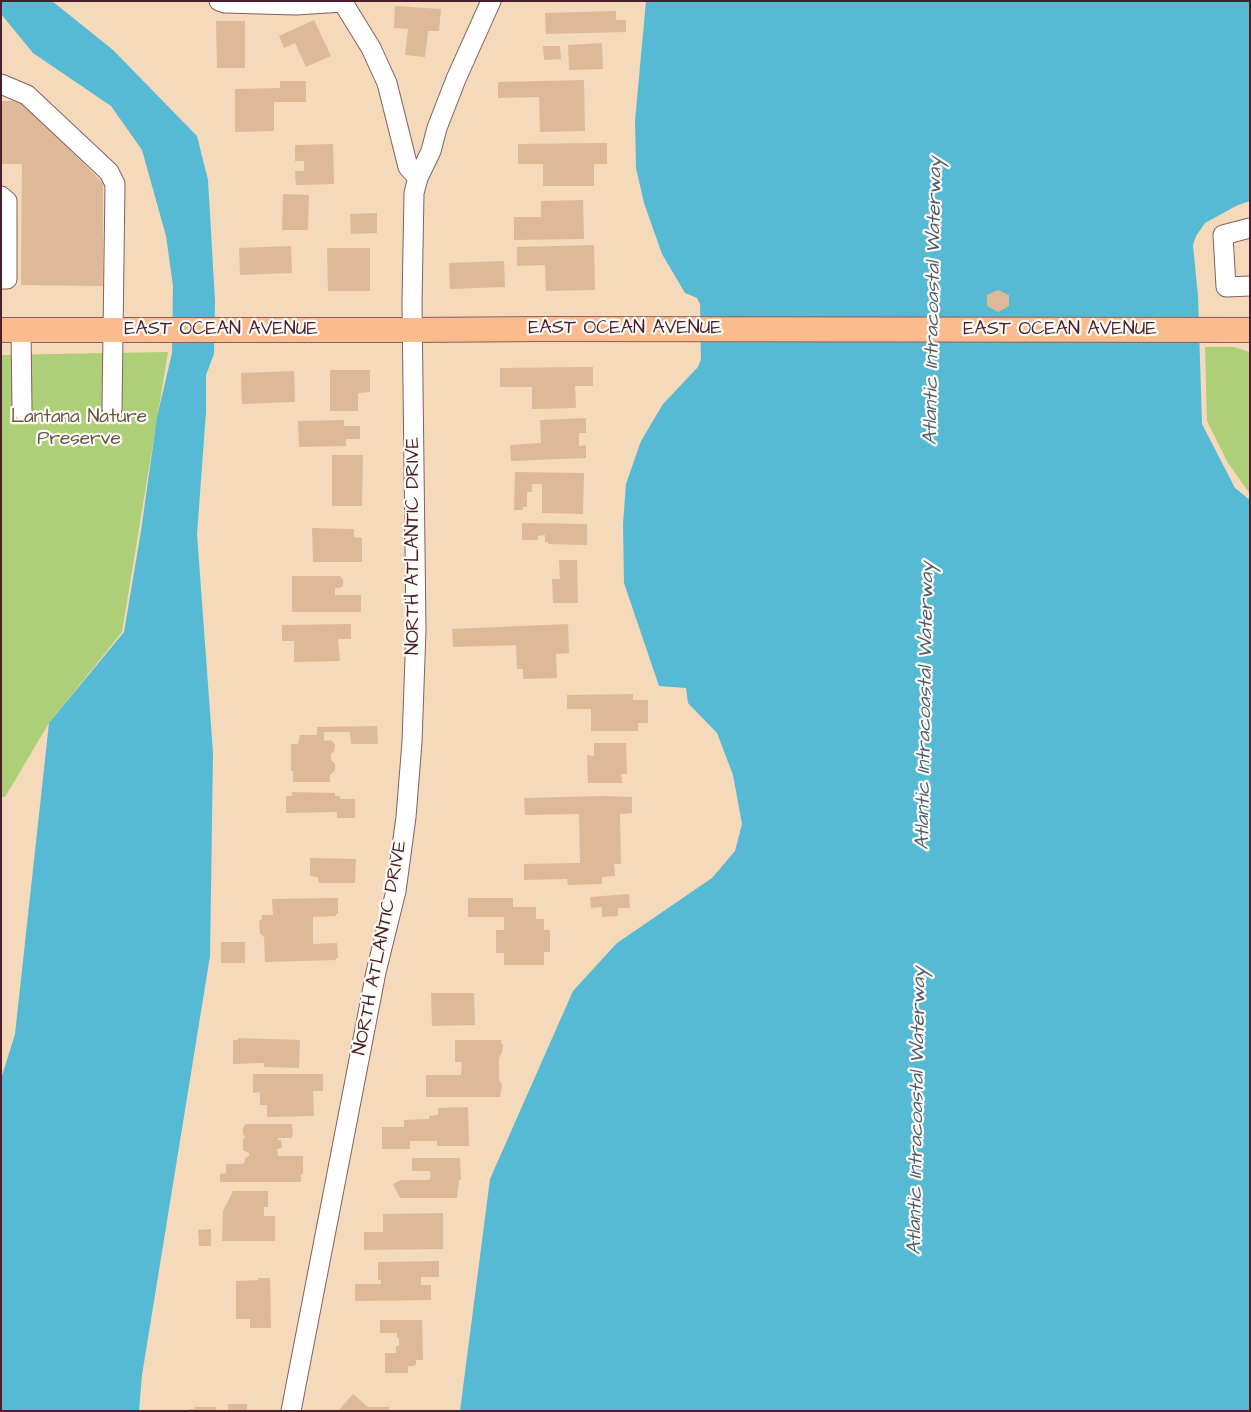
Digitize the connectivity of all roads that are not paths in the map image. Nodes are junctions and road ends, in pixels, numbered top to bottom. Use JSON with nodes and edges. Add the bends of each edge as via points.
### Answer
{"nodes":[{"id":1,"x":218,"y":1,"type":"edge"},
{"id":2,"x":490,"y":1,"type":"edge"},
{"id":3,"x":342,"y":2,"type":"edge"},
{"id":4,"x":1,"y":84,"type":"edge"},
{"id":5,"x":418,"y":178,"type":"junction"},
{"id":6,"x":1,"y":196,"type":"edge"},
{"id":7,"x":1250,"y":228,"type":"edge"},
{"id":8,"x":1,"y":279,"type":"edge"},
{"id":9,"x":1250,"y":286,"type":"edge"},
{"id":10,"x":11,"y":330,"type":"edge"},
{"id":11,"x":112,"y":330,"type":"junction"},
{"id":12,"x":413,"y":330,"type":"junction"},
{"id":13,"x":1250,"y":330,"type":"edge"},
{"id":14,"x":112,"y":409,"type":"dead end"},
{"id":15,"x":22,"y":410,"type":"dead end"},
{"id":16,"x":291,"y":1411,"type":"edge"}],
"edges":[{"from":1,"to":3,"type":"street","via":[[296,5]]},
{"from":2,"to":5,"type":"street","name":"NORTH ATLANTIC DRIVE"},
{"from":3,"to":5,"type":"street","via":[[387,83],[408,167]]},
{"from":4,"to":11,"type":"street","via":[[27,95],[110,172],[115,206]]},
{"from":5,"to":12,"type":"street","name":"NORTH ATLANTIC DRIVE","via":[[414,193]]},
{"from":6,"to":8,"type":"street","via":[[7,202],[8,279]]},
{"from":7,"to":9,"type":"street","via":[[1223,235],[1226,287]]},
{"from":10,"to":11,"type":"main road","name":"EAST OCEAN AVENUE"},
{"from":10,"to":15,"type":"street"},
{"from":11,"to":12,"type":"main road","name":"EAST OCEAN AVENUE"},
{"from":11,"to":14,"type":"street"},
{"from":12,"to":13,"type":"main road","name":"EAST OCEAN AVENUE"},
{"from":12,"to":16,"type":"street","name":"NORTH ATLANTIC DRIVE","via":[[416,630],[406,817],[396,891],[374,981]]}]}
